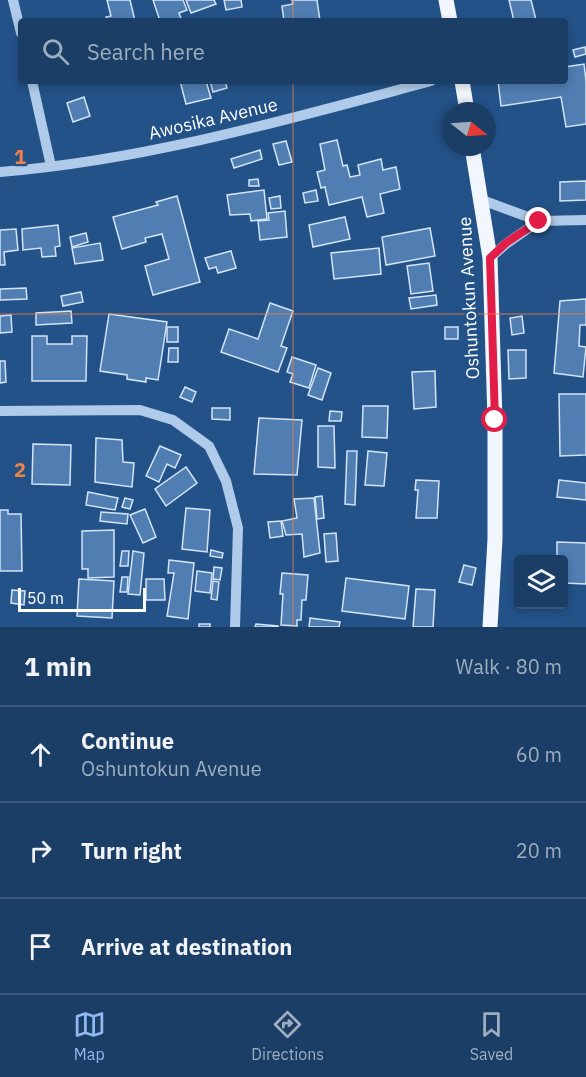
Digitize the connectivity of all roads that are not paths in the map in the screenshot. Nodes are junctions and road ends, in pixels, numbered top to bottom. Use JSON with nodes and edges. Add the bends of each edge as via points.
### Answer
{"nodes":[{"id":1,"x":14,"y":0,"type":"edge"},
{"id":2,"x":446,"y":0,"type":"edge"},
{"id":3,"x":449,"y":18,"type":"edge"},
{"id":4,"x":18,"y":19,"type":"edge"},
{"id":5,"x":33,"y":84,"type":"edge"},
{"id":6,"x":420,"y":84,"type":"edge"},
{"id":7,"x":462,"y":84,"type":"edge"},
{"id":8,"x":465,"y":102,"type":"edge"},
{"id":9,"x":474,"y":156,"type":"edge"},
{"id":10,"x":51,"y":166,"type":"junction"},
{"id":11,"x":0,"y":172,"type":"edge"},
{"id":12,"x":482,"y":200,"type":"junction"},
{"id":13,"x":586,"y":220,"type":"edge"},
{"id":14,"x":539,"y":221,"type":"junction"},
{"id":15,"x":490,"y":258,"type":"junction"},
{"id":16,"x":0,"y":411,"type":"edge"},
{"id":17,"x":235,"y":627,"type":"edge"},
{"id":18,"x":490,"y":627,"type":"edge"}],
"edges":[{"from":1,"to":4,"type":"street"},
{"from":2,"to":3,"type":"main road"},
{"from":5,"to":10,"type":"street"},
{"from":6,"to":10,"type":"street","name":"Awosika Avenue","via":[[152,151]]},
{"from":7,"to":8,"type":"main road"},
{"from":9,"to":12,"type":"main road","name":"Oshuntokun Avenue"},
{"from":10,"to":11,"type":"street","name":"Awosika Avenue"},
{"from":12,"to":14,"type":"street"},
{"from":12,"to":15,"type":"main road","name":"Oshuntokun Avenue"},
{"from":13,"to":14,"type":"street"},
{"from":14,"to":15,"type":"street"},
{"from":15,"to":18,"type":"main road","name":"Oshuntokun Avenue","via":[[495,420]]},
{"from":16,"to":17,"type":"street","via":[[140,410],[173,420],[209,446],[226,481],[238,528]]}]}
